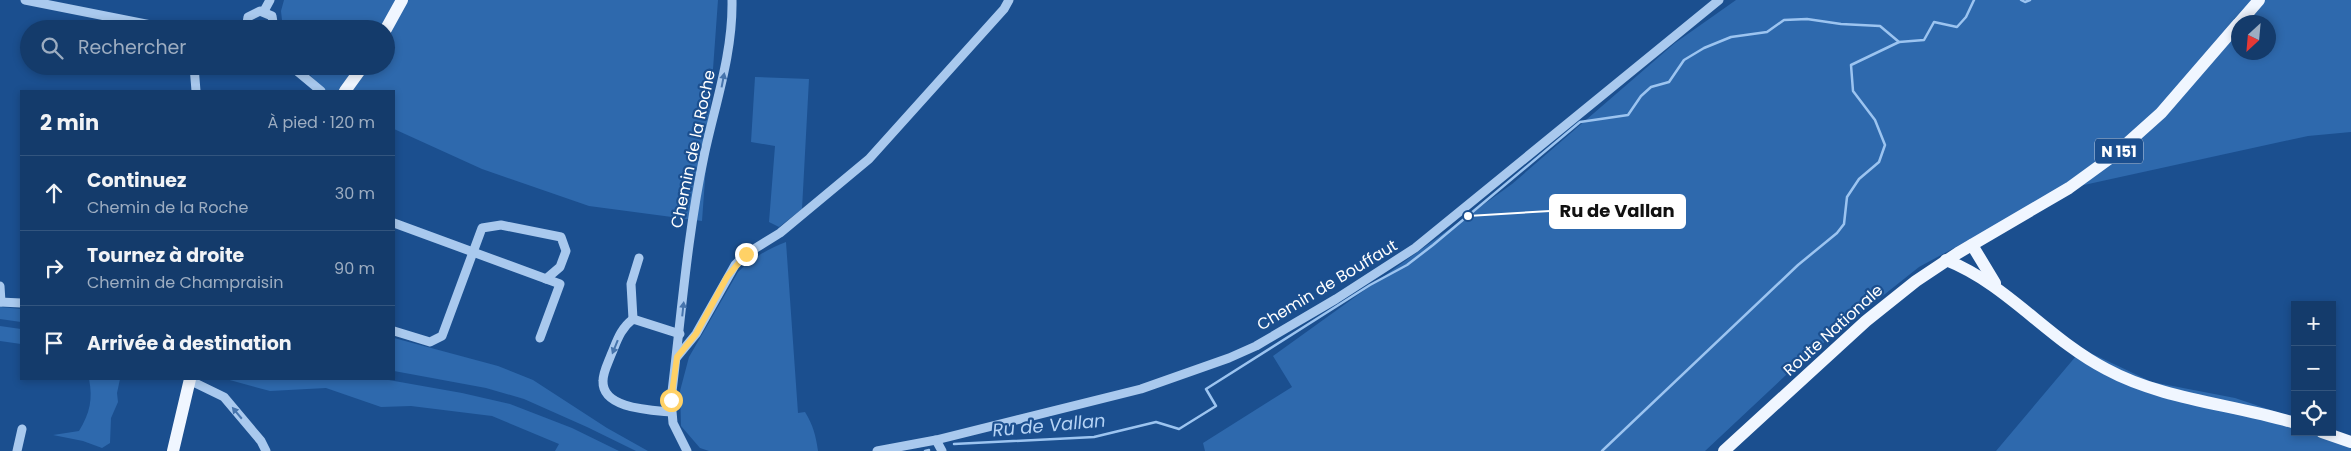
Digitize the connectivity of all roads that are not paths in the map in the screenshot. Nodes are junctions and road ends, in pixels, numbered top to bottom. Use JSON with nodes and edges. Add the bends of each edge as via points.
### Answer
{"nodes":[{"id":1,"x":25,"y":0,"type":"edge"},
{"id":2,"x":270,"y":0,"type":"edge"},
{"id":3,"x":402,"y":0,"type":"edge"},
{"id":4,"x":732,"y":0,"type":"edge"},
{"id":5,"x":1009,"y":0,"type":"edge"},
{"id":6,"x":1719,"y":0,"type":"edge"},
{"id":7,"x":2259,"y":0,"type":"edge"},
{"id":8,"x":41,"y":2,"type":"edge"},
{"id":9,"x":264,"y":11,"type":"junction"},
{"id":10,"x":2246,"y":15,"type":"edge"},
{"id":11,"x":128,"y":20,"type":"edge"},
{"id":12,"x":249,"y":20,"type":"edge"},
{"id":13,"x":273,"y":20,"type":"edge"},
{"id":14,"x":391,"y":20,"type":"edge"},
{"id":15,"x":2231,"y":32,"type":"edge"},
{"id":16,"x":195,"y":75,"type":"edge"},
{"id":17,"x":302,"y":75,"type":"edge"},
{"id":18,"x":357,"y":75,"type":"edge"},
{"id":19,"x":196,"y":90,"type":"edge"},
{"id":20,"x":320,"y":90,"type":"edge"},
{"id":21,"x":347,"y":90,"type":"edge"},
{"id":22,"x":395,"y":223,"type":"edge"},
{"id":23,"x":1972,"y":245,"type":"junction"},
{"id":24,"x":472,"y":252,"type":"junction"},
{"id":25,"x":639,"y":258,"type":"dead end"},
{"id":26,"x":1946,"y":260,"type":"junction"},
{"id":27,"x":546,"y":279,"type":"junction"},
{"id":28,"x":0,"y":286,"type":"edge"},
{"id":29,"x":2001,"y":291,"type":"junction"},
{"id":30,"x":1,"y":302,"type":"edge"},
{"id":31,"x":20,"y":303,"type":"edge"},
{"id":32,"x":633,"y":319,"type":"junction"},
{"id":33,"x":395,"y":331,"type":"edge"},
{"id":34,"x":680,"y":334,"type":"junction"},
{"id":35,"x":540,"y":338,"type":"dead end"},
{"id":36,"x":677,"y":357,"type":"junction"},
{"id":37,"x":190,"y":380,"type":"edge"},
{"id":38,"x":671,"y":412,"type":"junction"},
{"id":39,"x":2291,"y":422,"type":"edge"},
{"id":40,"x":22,"y":429,"type":"dead end"},
{"id":41,"x":2334,"y":436,"type":"edge"},
{"id":42,"x":2351,"y":442,"type":"edge"},
{"id":43,"x":939,"y":446,"type":"edge"},
{"id":44,"x":17,"y":451,"type":"edge"},
{"id":45,"x":173,"y":451,"type":"edge"},
{"id":46,"x":266,"y":451,"type":"edge"},
{"id":47,"x":687,"y":451,"type":"edge"},
{"id":48,"x":877,"y":451,"type":"edge"},
{"id":49,"x":1724,"y":451,"type":"edge"}],
"edges":[{"from":1,"to":8,"type":"street"},
{"from":2,"to":9,"type":"street"},
{"from":3,"to":14,"type":"main road"},
{"from":34,"to":4,"type":"street","name":"Chemin de la Roche","one_way":true,"via":[[691,227],[704,155],[722,85],[732,22]]},
{"from":5,"to":36,"type":"street","via":[[869,159],[780,233],[746,254],[735,265],[696,334]]},
{"from":6,"to":43,"type":"street","name":"Chemin de Bouffaut","via":[[1415,248],[1256,346],[1141,389]]},
{"from":7,"to":10,"type":"main road","number":"N 151"},
{"from":8,"to":11,"type":"street"},
{"from":9,"to":12,"type":"street","via":[[251,14]]},
{"from":9,"to":13,"type":"street"},
{"from":15,"to":23,"type":"main road","number":"N 151","via":[[2161,113],[2113,156],[2068,188]]},
{"from":16,"to":19,"type":"street"},
{"from":17,"to":20,"type":"street"},
{"from":18,"to":21,"type":"main road"},
{"from":22,"to":24,"type":"street"},
{"from":23,"to":26,"type":"main road","name":"Route Nationale","number":"N 151"},
{"from":23,"to":29,"type":"main road"},
{"from":24,"to":27,"type":"street"},
{"from":24,"to":27,"type":"street","via":[[482,228],[501,225],[562,237],[566,252],[560,267]]},
{"from":24,"to":33,"type":"street","via":[[442,336],[430,342]]},
{"from":25,"to":32,"type":"street","via":[[631,284]]},
{"from":26,"to":29,"type":"main road","via":[[1968,269]]},
{"from":26,"to":49,"type":"main road","name":"Route Nationale","number":"N 151","via":[[1866,321]]},
{"from":27,"to":35,"type":"street","via":[[560,284]]},
{"from":28,"to":30,"type":"street"},
{"from":29,"to":39,"type":"main road","via":[[2072,348],[2123,378],[2170,393]]},
{"from":30,"to":31,"type":"street"},
{"from":32,"to":34,"type":"street"},
{"from":32,"to":38,"type":"street","one_way":true,"via":[[621,331],[603,386],[612,398],[630,407]]},
{"from":34,"to":36,"type":"street","name":"Chemin de la Roche"},
{"from":36,"to":38,"type":"street","name":"Chemin de la Roche"},
{"from":37,"to":45,"type":"main road"},
{"from":46,"to":37,"type":"street","one_way":true,"via":[[224,397]]},
{"from":38,"to":47,"type":"street","name":"Chemin de la Roche"},
{"from":40,"to":44,"type":"street"},
{"from":41,"to":42,"type":"main road"},
{"from":43,"to":48,"type":"street","name":"Chemin de Bouffaut"}]}
